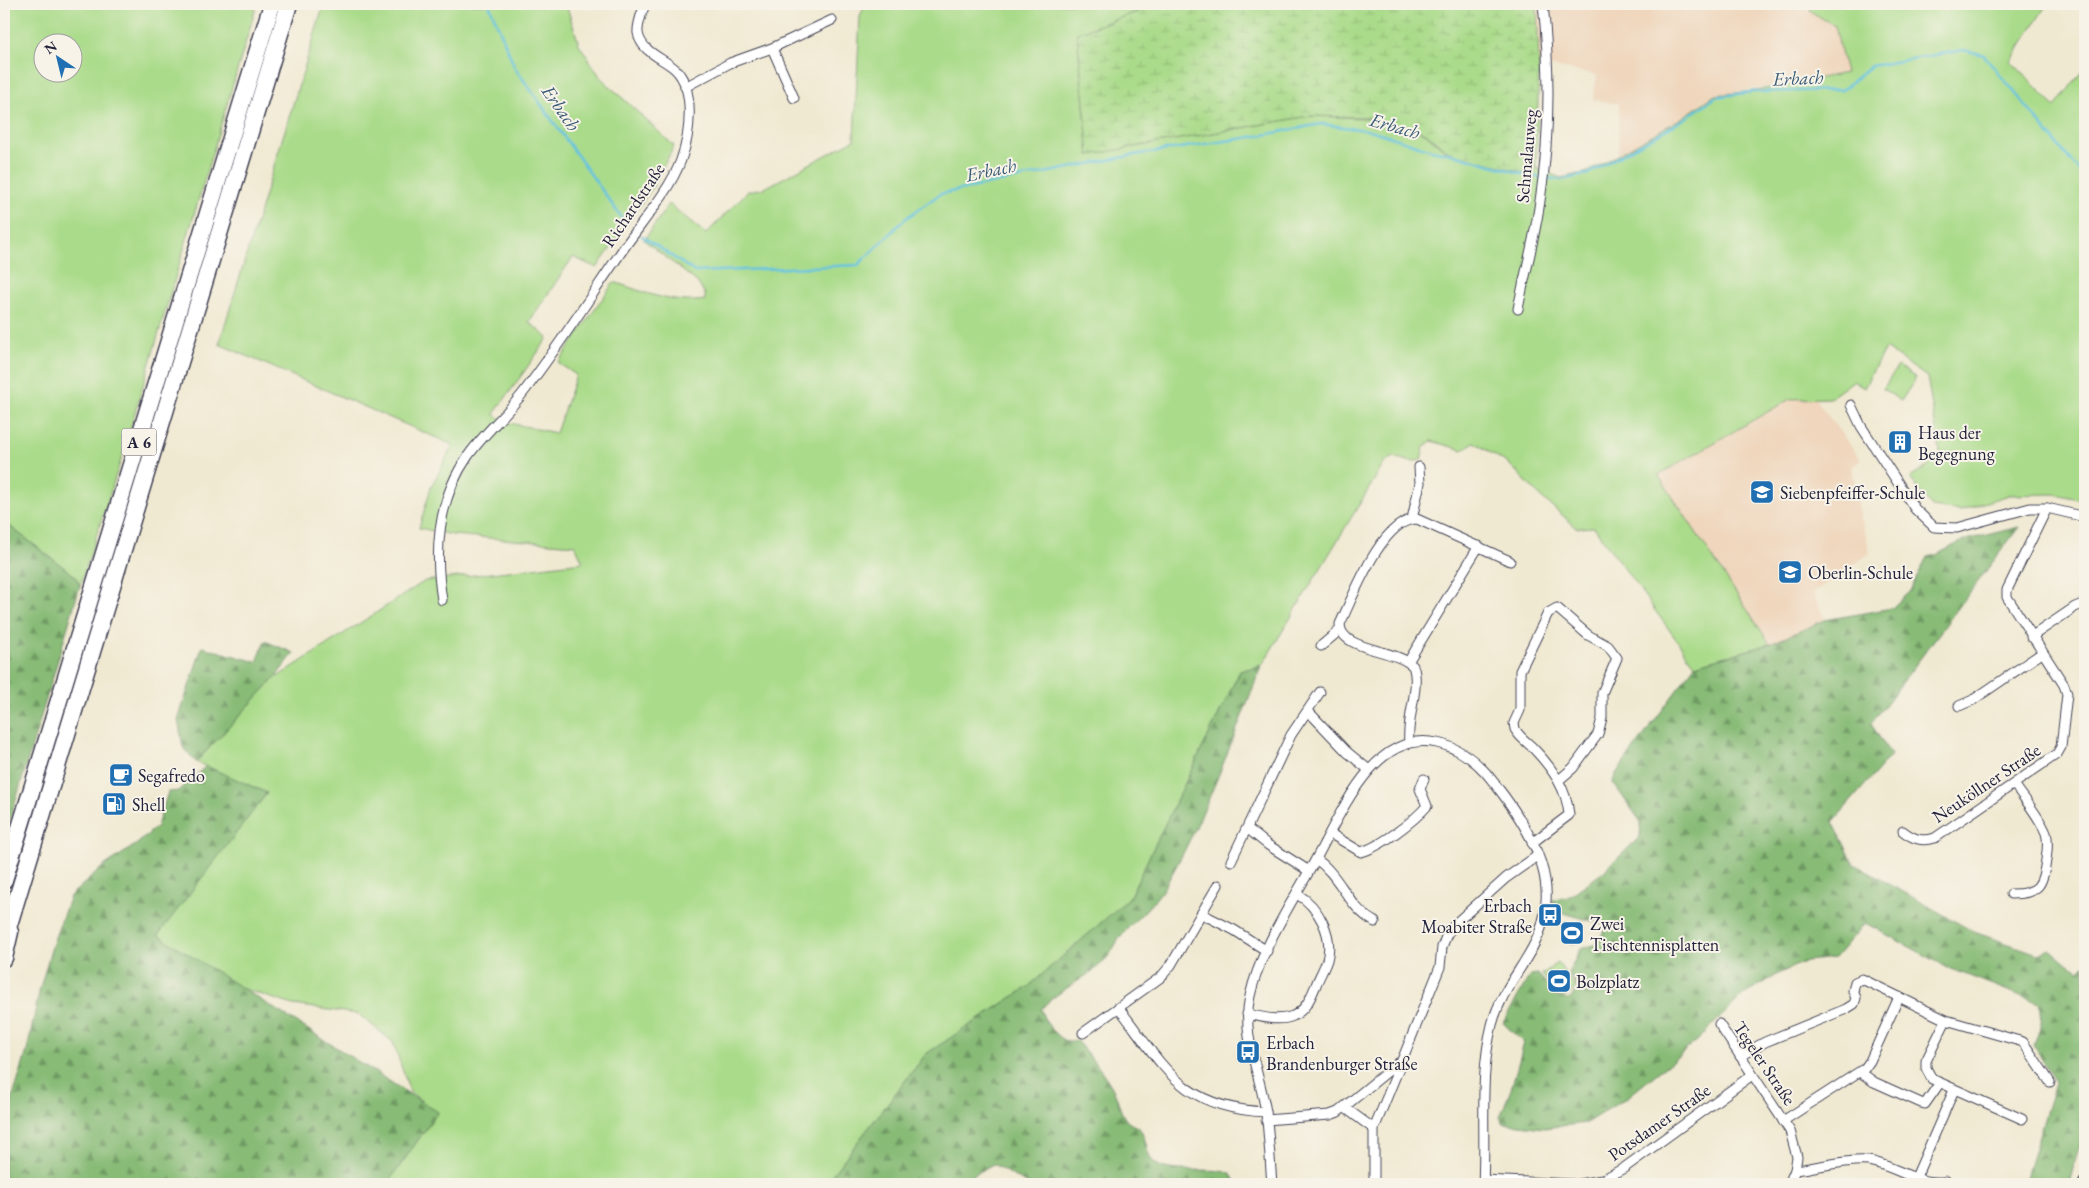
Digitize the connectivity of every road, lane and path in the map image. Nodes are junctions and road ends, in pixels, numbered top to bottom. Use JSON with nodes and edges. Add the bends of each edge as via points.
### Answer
{"nodes":[{"id":1,"x":272,"y":4,"type":"edge"},
{"id":2,"x":289,"y":4,"type":"edge"},
{"id":3,"x":645,"y":4,"type":"edge"},
{"id":4,"x":1543,"y":4,"type":"edge"},
{"id":5,"x":832,"y":20,"type":"dead end"},
{"id":6,"x":772,"y":48,"type":"junction"},
{"id":7,"x":685,"y":87,"type":"junction"},
{"id":8,"x":794,"y":98,"type":"dead end"},
{"id":9,"x":1518,"y":309,"type":"dead end"},
{"id":10,"x":1851,"y":405,"type":"dead end"},
{"id":11,"x":1419,"y":467,"type":"dead end"},
{"id":12,"x":2047,"y":508,"type":"junction"},
{"id":13,"x":2085,"y":517,"type":"edge"},
{"id":14,"x":1412,"y":519,"type":"junction"},
{"id":15,"x":1479,"y":546,"type":"junction"},
{"id":16,"x":1510,"y":561,"type":"dead end"},
{"id":17,"x":442,"y":600,"type":"dead end"},
{"id":18,"x":2085,"y":603,"type":"edge"},
{"id":19,"x":1340,"y":630,"type":"junction"},
{"id":20,"x":2031,"y":637,"type":"junction"},
{"id":21,"x":1321,"y":646,"type":"dead end"},
{"id":22,"x":2042,"y":653,"type":"junction"},
{"id":23,"x":1408,"y":662,"type":"junction"},
{"id":24,"x":1320,"y":692,"type":"dead end"},
{"id":25,"x":1959,"y":706,"type":"dead end"},
{"id":26,"x":1309,"y":712,"type":"junction"},
{"id":27,"x":1409,"y":742,"type":"junction"},
{"id":28,"x":1369,"y":770,"type":"junction"},
{"id":29,"x":1424,"y":779,"type":"dead end"},
{"id":30,"x":1559,"y":780,"type":"junction"},
{"id":31,"x":2014,"y":784,"type":"junction"},
{"id":32,"x":1248,"y":828,"type":"junction"},
{"id":33,"x":1903,"y":831,"type":"dead end"},
{"id":34,"x":1331,"y":834,"type":"junction"},
{"id":35,"x":1532,"y":843,"type":"junction"},
{"id":36,"x":1537,"y":856,"type":"junction"},
{"id":37,"x":1316,"y":859,"type":"junction"},
{"id":38,"x":1231,"y":860,"type":"dead end"},
{"id":39,"x":1309,"y":871,"type":"junction"},
{"id":40,"x":4,"y":880,"type":"edge"},
{"id":41,"x":1218,"y":885,"type":"dead end"},
{"id":42,"x":21,"y":886,"type":"junction"},
{"id":43,"x":1296,"y":894,"type":"junction"},
{"id":44,"x":2011,"y":894,"type":"dead end"},
{"id":45,"x":1202,"y":914,"type":"junction"},
{"id":46,"x":1375,"y":922,"type":"dead end"},
{"id":47,"x":4,"y":941,"type":"edge"},
{"id":48,"x":1267,"y":951,"type":"junction"},
{"id":49,"x":4,"y":958,"type":"edge"},
{"id":50,"x":1899,"y":997,"type":"junction"},
{"id":51,"x":1119,"y":1008,"type":"junction"},
{"id":52,"x":1248,"y":1014,"type":"junction"},
{"id":53,"x":1946,"y":1020,"type":"junction"},
{"id":54,"x":1719,"y":1024,"type":"dead end"},
{"id":55,"x":1083,"y":1033,"type":"dead end"},
{"id":56,"x":1740,"y":1056,"type":"junction"},
{"id":57,"x":1400,"y":1061,"type":"junction"},
{"id":58,"x":1860,"y":1072,"type":"junction"},
{"id":59,"x":1752,"y":1074,"type":"junction"},
{"id":60,"x":2050,"y":1082,"type":"dead end"},
{"id":61,"x":1939,"y":1084,"type":"junction"},
{"id":62,"x":1954,"y":1090,"type":"junction"},
{"id":63,"x":1344,"y":1108,"type":"junction"},
{"id":64,"x":1266,"y":1116,"type":"junction"},
{"id":65,"x":2022,"y":1119,"type":"dead end"},
{"id":66,"x":1783,"y":1121,"type":"junction"},
{"id":67,"x":1374,"y":1129,"type":"junction"},
{"id":68,"x":1795,"y":1170,"type":"junction"},
{"id":69,"x":1914,"y":1181,"type":"edge"},
{"id":70,"x":1483,"y":1182,"type":"edge"},
{"id":71,"x":1946,"y":1182,"type":"dead end"},
{"id":72,"x":1272,"y":1184,"type":"edge"},
{"id":73,"x":1374,"y":1184,"type":"edge"},
{"id":74,"x":1573,"y":1184,"type":"edge"},
{"id":75,"x":1579,"y":1184,"type":"edge"},
{"id":76,"x":1789,"y":1184,"type":"edge"}],
"edges":[{"from":1,"to":40,"type":"highway","number":"A 6"},
{"from":2,"to":42,"type":"highway","number":"A 6"},
{"from":3,"to":7,"type":"street","name":"Richardstraße","via":[[638,33],[642,42],[677,72]]},
{"from":4,"to":9,"type":"street","name":"Schmalauweg","via":[[1548,81],[1543,178]]},
{"from":5,"to":6,"type":"street"},
{"from":6,"to":7,"type":"street","via":[[730,63]]},
{"from":6,"to":8,"type":"street"},
{"from":7,"to":17,"type":"street","name":"Richardstraße","via":[[689,110],[687,134],[678,168],[508,412],[469,456],[447,497],[437,548]]},
{"from":10,"to":12,"type":"street","via":[[1861,426],[1915,508],[1934,526],[1957,528],[2013,511]]},
{"from":11,"to":14,"type":"street","via":[[1420,483]]},
{"from":12,"to":13,"type":"street"},
{"from":12,"to":20,"type":"street","name":"Neuköllner Straße","via":[[2007,590],[2010,606]]},
{"from":14,"to":15,"type":"street"},
{"from":14,"to":19,"type":"street","via":[[1388,535],[1373,556]]},
{"from":15,"to":16,"type":"street"},
{"from":15,"to":23,"type":"street"},
{"from":18,"to":20,"type":"street"},
{"from":19,"to":21,"type":"street"},
{"from":19,"to":23,"type":"street","via":[[1358,646],[1383,651]]},
{"from":20,"to":22,"type":"street","name":"Neuköllner Straße"},
{"from":22,"to":25,"type":"street"},
{"from":22,"to":31,"type":"street","name":"Neuköllner Straße","via":[[2064,685],[2066,694],[2061,748]]},
{"from":23,"to":27,"type":"street","via":[[1415,672]]},
{"from":24,"to":26,"type":"street"},
{"from":26,"to":28,"type":"street"},
{"from":26,"to":32,"type":"street","via":[[1292,735]]},
{"from":27,"to":28,"type":"street","via":[[1385,754]]},
{"from":27,"to":35,"type":"street","via":[[1426,740],[1442,744],[1481,767],[1506,798]]},
{"from":28,"to":34,"type":"street"},
{"from":29,"to":34,"type":"street","via":[[1420,789],[1427,806],[1376,847],[1361,852]]},
{"from":30,"to":30,"type":"street","via":[[1518,734],[1514,723],[1520,710],[1520,671],[1548,613],[1557,608],[1588,635],[1608,646],[1617,658],[1602,693],[1598,734],[1573,768]]},
{"from":30,"to":35,"type":"street","via":[[1569,815]]},
{"from":31,"to":33,"type":"street","name":"Neuköllner Straße","via":[[1935,838],[1917,840]]},
{"from":31,"to":44,"type":"street","via":[[2042,825],[2048,842],[2044,878],[2038,887],[2031,892]]},
{"from":32,"to":38,"type":"street"},
{"from":32,"to":39,"type":"street"},
{"from":34,"to":37,"type":"street"},
{"from":35,"to":36,"type":"street"},
{"from":36,"to":57,"type":"street","via":[[1506,878],[1447,934],[1440,967]]},
{"from":36,"to":70,"type":"street","via":[[1546,890],[1542,930],[1496,1011],[1488,1047]]},
{"from":37,"to":39,"type":"street"},
{"from":37,"to":46,"type":"street","via":[[1328,868],[1359,911]]},
{"from":39,"to":43,"type":"street"},
{"from":41,"to":45,"type":"street"},
{"from":42,"to":47,"type":"highway","number":"A 6"},
{"from":42,"to":49,"type":"highway"},
{"from":43,"to":48,"type":"street"},
{"from":43,"to":52,"type":"street","via":[[1311,906],[1323,923],[1327,935],[1327,959],[1305,1007],[1295,1015],[1284,1019]]},
{"from":45,"to":48,"type":"street"},
{"from":45,"to":51,"type":"street","via":[[1172,965]]},
{"from":48,"to":52,"type":"street","via":[[1253,983]]},
{"from":50,"to":53,"type":"street"},
{"from":50,"to":56,"type":"street","via":[[1859,979],[1853,986],[1854,1004]]},
{"from":50,"to":58,"type":"street","name":"Tegeler Straße","via":[[1870,1061]]},
{"from":51,"to":55,"type":"street"},
{"from":51,"to":64,"type":"street","via":[[1185,1088],[1206,1101]]},
{"from":52,"to":64,"type":"street"},
{"from":53,"to":60,"type":"street","via":[[2023,1042]]},
{"from":53,"to":61,"type":"street","via":[[1926,1061],[1928,1073]]},
{"from":54,"to":56,"type":"street","name":"Tegeler Straße"},
{"from":56,"to":59,"type":"street","name":"Tegeler Straße"},
{"from":57,"to":63,"type":"street"},
{"from":57,"to":67,"type":"street"},
{"from":58,"to":61,"type":"street","via":[[1874,1082],[1925,1104]]},
{"from":58,"to":66,"type":"street","name":"Tegeler Straße"},
{"from":59,"to":66,"type":"street","name":"Tegeler Straße"},
{"from":59,"to":75,"type":"street","name":"Potsdamer Straße","via":[[1624,1168],[1602,1180]]},
{"from":61,"to":62,"type":"street"},
{"from":62,"to":65,"type":"street"},
{"from":62,"to":69,"type":"street"},
{"from":63,"to":64,"type":"street","via":[[1330,1115]]},
{"from":63,"to":67,"type":"street"},
{"from":64,"to":72,"type":"street"},
{"from":66,"to":68,"type":"street","name":"Tegeler Straße","via":[[1796,1148]]},
{"from":67,"to":73,"type":"street"},
{"from":68,"to":69,"type":"street","via":[[1866,1161],[1882,1164]]},
{"from":68,"to":76,"type":"street","name":"Tegeler Straße"},
{"from":69,"to":71,"type":"street"},
{"from":70,"to":74,"type":"street"}]}
